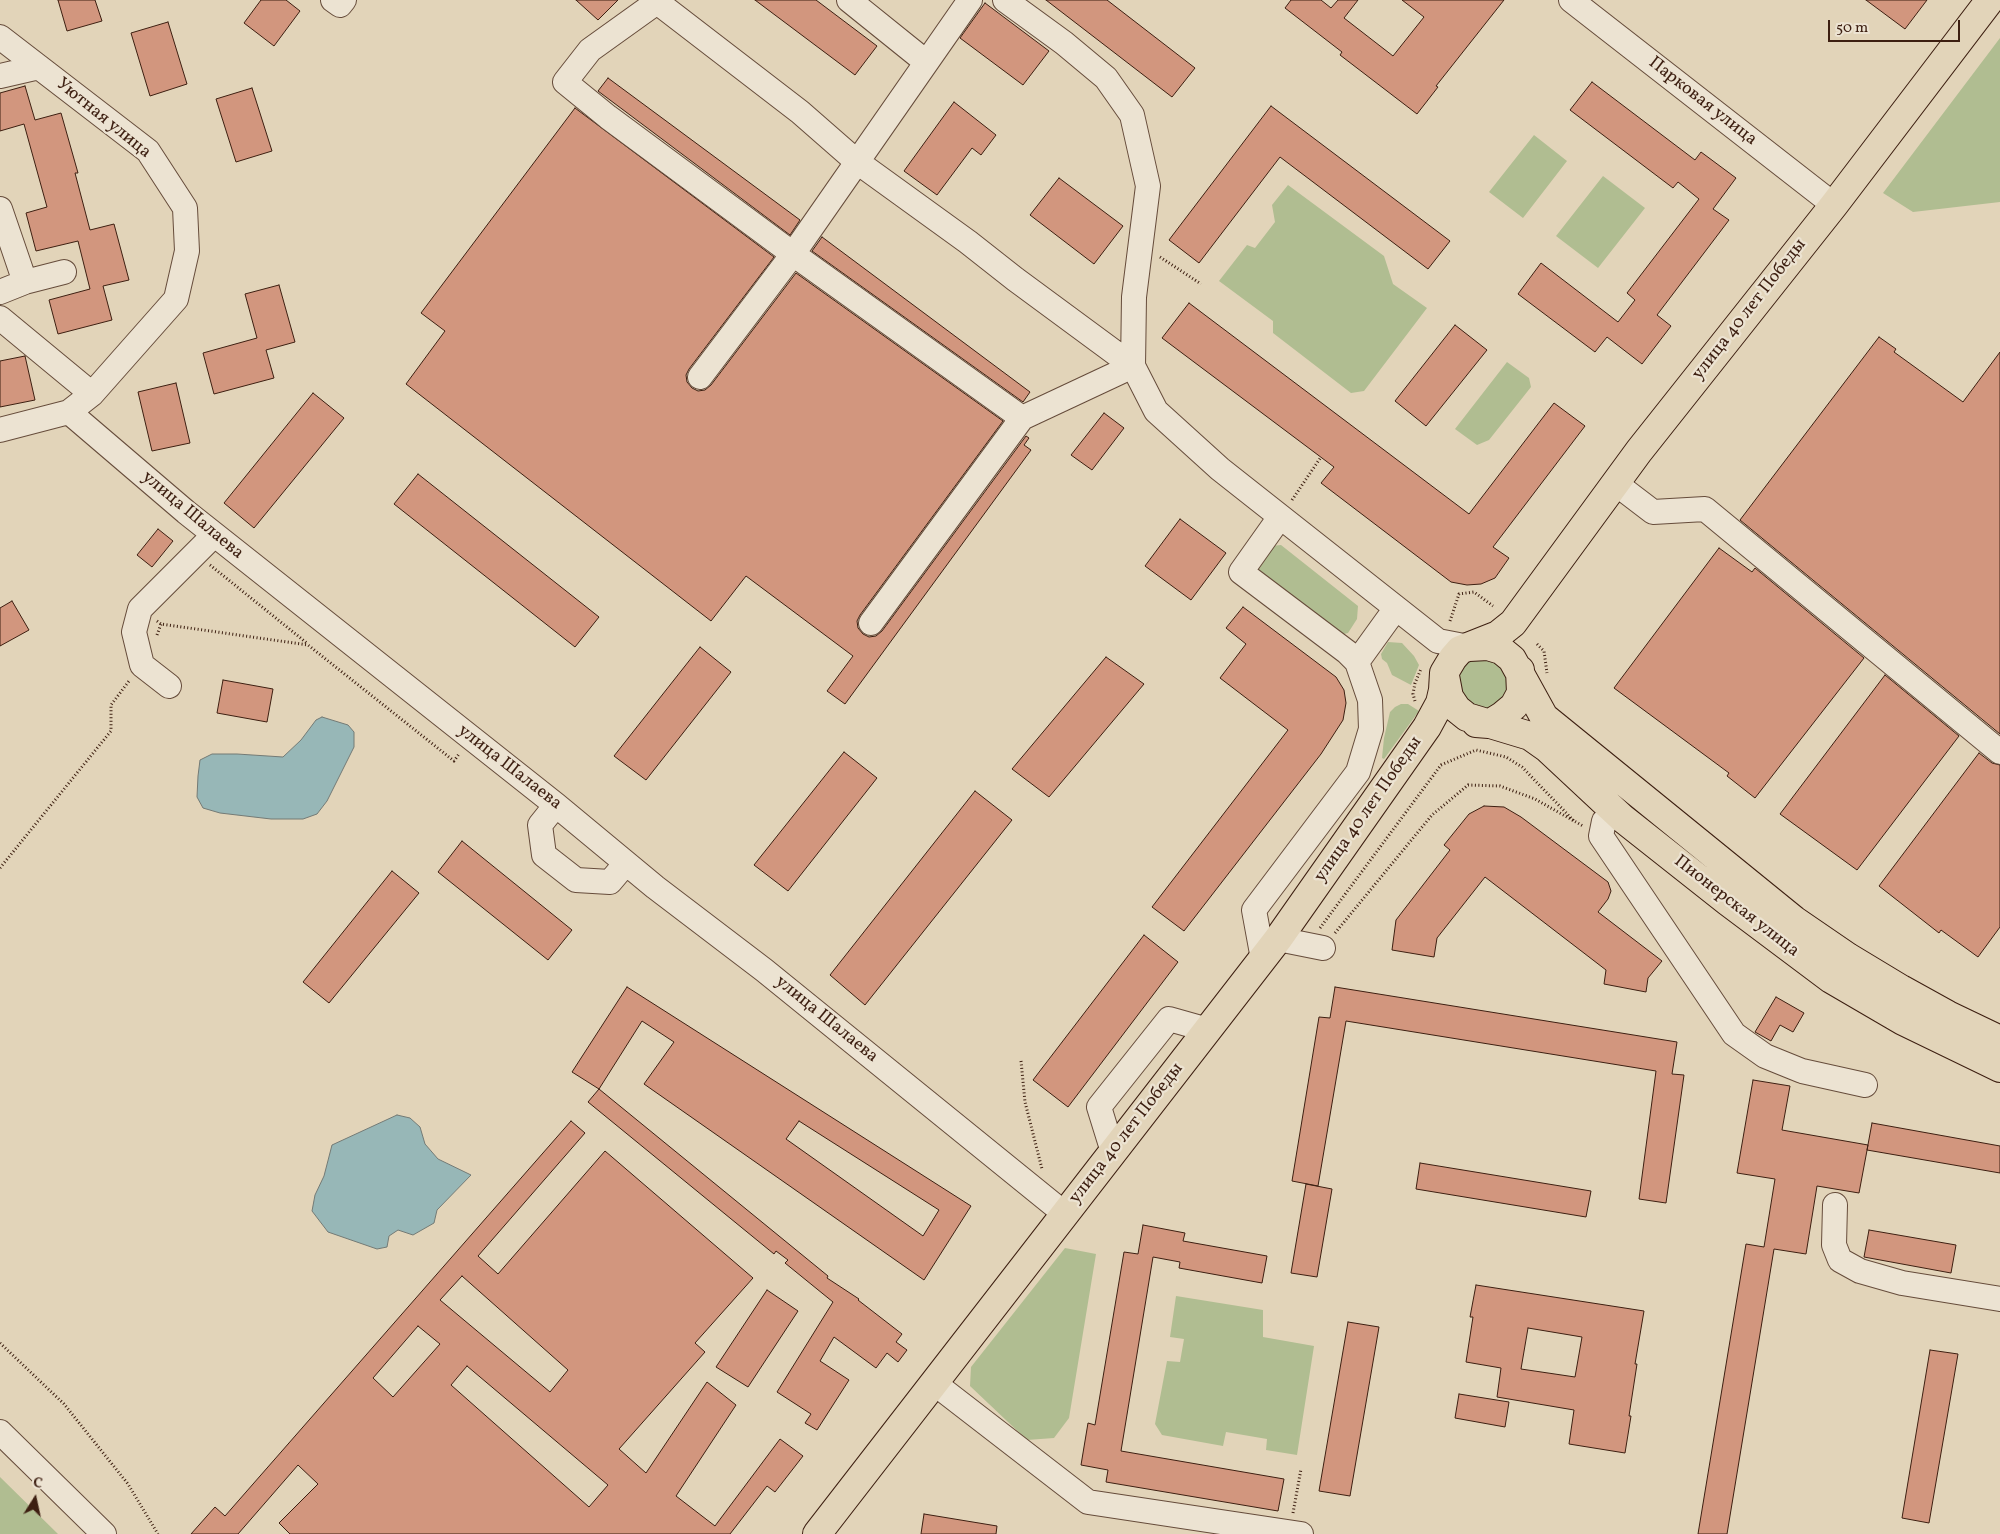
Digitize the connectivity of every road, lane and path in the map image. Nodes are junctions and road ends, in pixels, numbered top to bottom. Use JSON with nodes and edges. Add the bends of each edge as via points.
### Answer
{"nodes":[{"id":1,"x":849,"y":0,"type":"edge"},
{"id":2,"x":970,"y":0,"type":"edge"},
{"id":3,"x":1006,"y":0,"type":"edge"},
{"id":4,"x":1571,"y":0,"type":"edge"},
{"id":5,"x":1990,"y":0,"type":"edge"},
{"id":6,"x":656,"y":1,"type":"edge"},
{"id":7,"x":0,"y":37,"type":"edge"},
{"id":8,"x":926,"y":62,"type":"junction"},
{"id":9,"x":39,"y":67,"type":"junction"},
{"id":10,"x":0,"y":76,"type":"edge"},
{"id":11,"x":856,"y":161,"type":"junction"},
{"id":12,"x":1834,"y":205,"type":"junction"},
{"id":13,"x":0,"y":209,"type":"edge"},
{"id":14,"x":1140,"y":245,"type":"junction"},
{"id":15,"x":793,"y":254,"type":"junction"},
{"id":16,"x":64,"y":272,"type":"dead end"},
{"id":17,"x":25,"y":282,"type":"junction"},
{"id":18,"x":1201,"y":284,"type":"dead end"},
{"id":19,"x":0,"y":292,"type":"edge"},
{"id":20,"x":0,"y":318,"type":"edge"},
{"id":21,"x":1134,"y":366,"type":"junction"},
{"id":22,"x":700,"y":377,"type":"dead end"},
{"id":23,"x":92,"y":394,"type":"junction"},
{"id":24,"x":69,"y":412,"type":"junction"},
{"id":25,"x":1022,"y":418,"type":"junction"},
{"id":26,"x":0,"y":430,"type":"edge"},
{"id":27,"x":1321,"y":458,"type":"dead end"},
{"id":28,"x":1615,"y":483,"type":"junction"},
{"id":29,"x":1280,"y":517,"type":"junction"},
{"id":30,"x":214,"y":535,"type":"junction"},
{"id":31,"x":196,"y":553,"type":"junction"},
{"id":32,"x":143,"y":606,"type":"junction"},
{"id":33,"x":1396,"y":608,"type":"junction"},
{"id":34,"x":1503,"y":614,"type":"junction"},
{"id":35,"x":871,"y":623,"type":"dead end"},
{"id":36,"x":161,"y":624,"type":"junction"},
{"id":37,"x":1444,"y":631,"type":"junction"},
{"id":38,"x":156,"y":638,"type":"dead end"},
{"id":39,"x":308,"y":645,"type":"junction"},
{"id":40,"x":1469,"y":647,"type":"junction"},
{"id":41,"x":1357,"y":662,"type":"junction"},
{"id":42,"x":142,"y":665,"type":"junction"},
{"id":43,"x":1433,"y":671,"type":"junction"},
{"id":44,"x":1522,"y":677,"type":"junction"},
{"id":45,"x":168,"y":686,"type":"dead end"},
{"id":46,"x":1422,"y":715,"type":"junction"},
{"id":47,"x":1489,"y":724,"type":"junction"},
{"id":48,"x":471,"y":739,"type":"junction"},
{"id":49,"x":2000,"y":752,"type":"edge"},
{"id":50,"x":556,"y":805,"type":"junction"},
{"id":51,"x":1622,"y":818,"type":"junction"},
{"id":52,"x":1575,"y":822,"type":"junction"},
{"id":53,"x":1600,"y":836,"type":"junction"},
{"id":54,"x":626,"y":863,"type":"junction"},
{"id":55,"x":0,"y":868,"type":"edge"},
{"id":56,"x":1321,"y":939,"type":"junction"},
{"id":57,"x":1270,"y":949,"type":"junction"},
{"id":58,"x":1848,"y":957,"type":"junction"},
{"id":59,"x":1831,"y":979,"type":"junction"},
{"id":60,"x":1208,"y":1030,"type":"junction"},
{"id":61,"x":2000,"y":1040,"type":"edge"},
{"id":62,"x":1021,"y":1061,"type":"dead end"},
{"id":63,"x":2000,"y":1068,"type":"edge"},
{"id":64,"x":1865,"y":1085,"type":"dead end"},
{"id":65,"x":1113,"y":1152,"type":"junction"},
{"id":66,"x":1835,"y":1205,"type":"dead end"},
{"id":67,"x":1057,"y":1208,"type":"junction"},
{"id":68,"x":2000,"y":1299,"type":"edge"},
{"id":69,"x":0,"y":1343,"type":"edge"},
{"id":70,"x":934,"y":1382,"type":"junction"},
{"id":71,"x":0,"y":1432,"type":"edge"},
{"id":72,"x":1301,"y":1469,"type":"dead end"},
{"id":73,"x":1295,"y":1533,"type":"edge"},
{"id":74,"x":104,"y":1534,"type":"edge"},
{"id":75,"x":158,"y":1534,"type":"edge"},
{"id":76,"x":817,"y":1534,"type":"edge"}],
"edges":[{"from":1,"to":8,"type":"street"},
{"from":2,"to":8,"type":"street"},
{"from":3,"to":14,"type":"street","via":[[1106,78],[1132,115],[1148,186]]},
{"from":4,"to":12,"type":"street","name":"Парковая улица"},
{"from":5,"to":12,"type":"main road","name":"улица 40 лет Победы"},
{"from":6,"to":11,"type":"street","via":[[800,112]]},
{"from":6,"to":15,"type":"street","via":[[590,50],[565,82]]},
{"from":7,"to":9,"type":"street","name":"Уютная улица"},
{"from":8,"to":11,"type":"street"},
{"from":9,"to":10,"type":"street"},
{"from":9,"to":23,"type":"street","name":"Уютная улица","via":[[148,151],[185,208],[187,251],[176,299]]},
{"from":11,"to":15,"type":"street"},
{"from":11,"to":21,"type":"street"},
{"from":12,"to":28,"type":"main road","name":"улица 40 лет Победы"},
{"from":13,"to":17,"type":"street"},
{"from":14,"to":18,"type":"path"},
{"from":14,"to":21,"type":"street","via":[[1134,297]]},
{"from":15,"to":22,"type":"street"},
{"from":15,"to":25,"type":"street"},
{"from":16,"to":17,"type":"street"},
{"from":17,"to":19,"type":"street"},
{"from":20,"to":23,"type":"street"},
{"from":21,"to":25,"type":"street"},
{"from":21,"to":29,"type":"street","via":[[1156,411],[1220,469]]},
{"from":23,"to":24,"type":"street"},
{"from":24,"to":26,"type":"street"},
{"from":24,"to":30,"type":"street","name":"улица Шалаева"},
{"from":25,"to":35,"type":"street"},
{"from":27,"to":29,"type":"path"},
{"from":28,"to":34,"type":"main road","name":"улица 40 лет Победы"},
{"from":28,"to":49,"type":"street","via":[[1653,512],[1705,509]]},
{"from":29,"to":33,"type":"street"},
{"from":29,"to":41,"type":"street","via":[[1241,572]]},
{"from":30,"to":31,"type":"street"},
{"from":30,"to":48,"type":"street","name":"улица Шалаева"},
{"from":31,"to":32,"type":"street"},
{"from":31,"to":39,"type":"path"},
{"from":32,"to":36,"type":"path"},
{"from":32,"to":42,"type":"street","via":[[134,632]]},
{"from":33,"to":37,"type":"street"},
{"from":33,"to":41,"type":"street"},
{"from":34,"to":37,"type":"path","via":[[1474,592],[1459,594]]},
{"from":34,"to":40,"type":"main road","via":[[1498,634]]},
{"from":34,"to":44,"type":"main road","via":[[1515,645]]},
{"from":36,"to":38,"type":"path"},
{"from":36,"to":39,"type":"path"},
{"from":37,"to":40,"type":"street"},
{"from":37,"to":43,"type":"street"},
{"from":39,"to":48,"type":"path","via":[[454,761]]},
{"from":40,"to":43,"type":"main road"},
{"from":40,"to":44,"type":"main road","via":[[1488,646],[1501,650],[1512,659]]},
{"from":41,"to":57,"type":"street","via":[[1370,700],[1371,730],[1358,772],[1254,910]]},
{"from":42,"to":45,"type":"street"},
{"from":42,"to":55,"type":"path","via":[[111,705],[111,731]]},
{"from":43,"to":46,"type":"path","via":[[1415,683],[1413,694]]},
{"from":43,"to":46,"type":"main road","name":"улица 40 лет Победы","via":[[1443,690],[1440,703]]},
{"from":43,"to":47,"type":"main road","via":[[1456,709],[1467,717]]},
{"from":44,"to":47,"type":"main road","via":[[1521,693],[1514,706]]},
{"from":44,"to":58,"type":"main road","name":"Пионерская улица","via":[[1544,717],[1794,920]]},
{"from":46,"to":47,"type":"main road"},
{"from":46,"to":57,"type":"main road","name":"улица 40 лет Победы"},
{"from":47,"to":51,"type":"main road","name":"Пионерская улица","via":[[1530,736],[1548,748]]},
{"from":48,"to":50,"type":"street","name":"улица Шалаева"},
{"from":50,"to":54,"type":"street","name":"улица Шалаева"},
{"from":50,"to":54,"type":"street","via":[[540,825],[544,855],[576,880],[610,882]]},
{"from":51,"to":53,"type":"street","via":[[1609,816],[1604,821]]},
{"from":51,"to":59,"type":"main road","name":"Пионерская улица"},
{"from":52,"to":53,"type":"path"},
{"from":52,"to":56,"type":"path","via":[[1535,799],[1500,786],[1468,785],[1432,815]]},
{"from":52,"to":56,"type":"path","via":[[1522,767],[1506,757],[1476,750],[1441,765]]},
{"from":53,"to":64,"type":"street","via":[[1734,1034],[1765,1056],[1802,1071]]},
{"from":54,"to":67,"type":"street","name":"улица Шалаева","via":[[764,970]]},
{"from":56,"to":57,"type":"street"},
{"from":57,"to":60,"type":"main road","name":"улица 40 лет Победы"},
{"from":58,"to":59,"type":"street"},
{"from":58,"to":61,"type":"main road","name":"Пионерская улица","via":[[1948,1015]]},
{"from":59,"to":63,"type":"main road","name":"Пионерская улица","via":[[1903,1021]]},
{"from":60,"to":65,"type":"main road","name":"улица 40 лет Победы"},
{"from":60,"to":65,"type":"street","via":[[1169,1019],[1099,1107]]},
{"from":62,"to":67,"type":"path","via":[[1025,1102]]},
{"from":65,"to":67,"type":"main road","name":"улица 40 лет Победы"},
{"from":66,"to":68,"type":"street","via":[[1834,1245],[1840,1260],[1860,1271],[1902,1284]]},
{"from":67,"to":70,"type":"main road","name":"улица 40 лет Победы"},
{"from":69,"to":75,"type":"path","via":[[64,1404],[128,1484]]},
{"from":70,"to":73,"type":"street","via":[[1088,1502]]},
{"from":70,"to":76,"type":"main road","name":"улица 40 лет Победы"},
{"from":71,"to":74,"type":"street"},
{"from":72,"to":73,"type":"path"}]}
